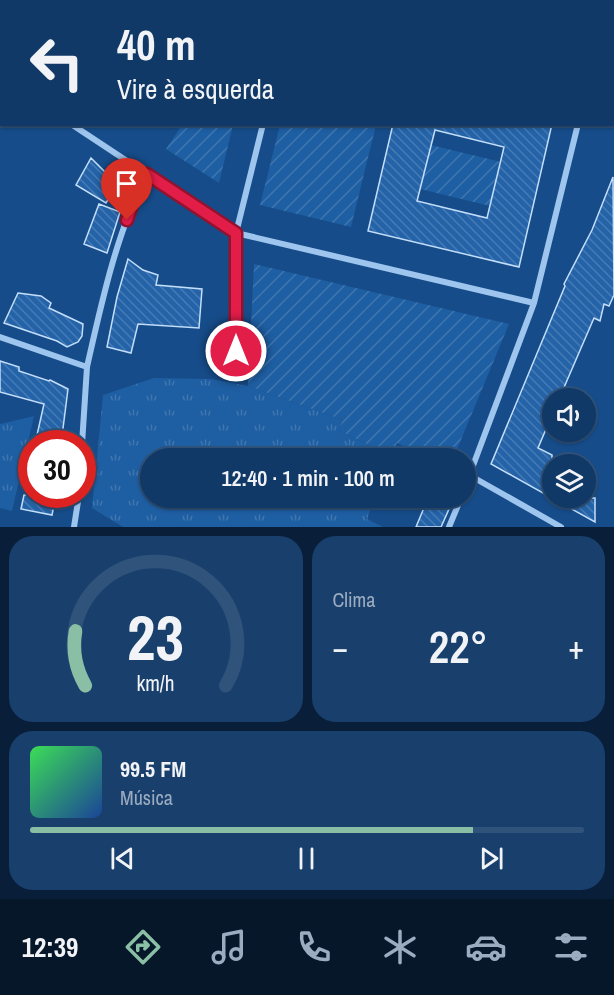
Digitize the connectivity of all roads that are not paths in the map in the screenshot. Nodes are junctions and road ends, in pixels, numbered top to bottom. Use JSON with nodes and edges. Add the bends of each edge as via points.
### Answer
{"nodes":[{"id":1,"x":74,"y":126,"type":"edge"},
{"id":2,"x":263,"y":126,"type":"edge"},
{"id":3,"x":578,"y":126,"type":"edge"},
{"id":4,"x":147,"y":174,"type":"junction"},
{"id":5,"x":236,"y":233,"type":"junction"},
{"id":6,"x":534,"y":303,"type":"junction"},
{"id":7,"x":0,"y":337,"type":"edge"},
{"id":8,"x":87,"y":367,"type":"junction"},
{"id":9,"x":236,"y":375,"type":"dead end"},
{"id":10,"x":83,"y":430,"type":"edge"},
{"id":11,"x":476,"y":459,"type":"edge"},
{"id":12,"x":476,"y":478,"type":"edge"},
{"id":13,"x":77,"y":508,"type":"edge"},
{"id":14,"x":457,"y":508,"type":"edge"},
{"id":15,"x":74,"y":527,"type":"edge"},
{"id":16,"x":449,"y":527,"type":"edge"},
{"id":17,"x":561,"y":527,"type":"edge"}],
"edges":[{"from":1,"to":4,"type":"street"},
{"from":2,"to":5,"type":"street"},
{"from":3,"to":6,"type":"street"},
{"from":4,"to":5,"type":"street"},
{"from":4,"to":8,"type":"street","via":[[130,209]]},
{"from":5,"to":6,"type":"street"},
{"from":5,"to":9,"type":"street"},
{"from":6,"to":11,"type":"street"},
{"from":7,"to":8,"type":"street"},
{"from":8,"to":10,"type":"street"},
{"from":12,"to":17,"type":"street"},
{"from":13,"to":15,"type":"street"},
{"from":14,"to":16,"type":"street"}]}
